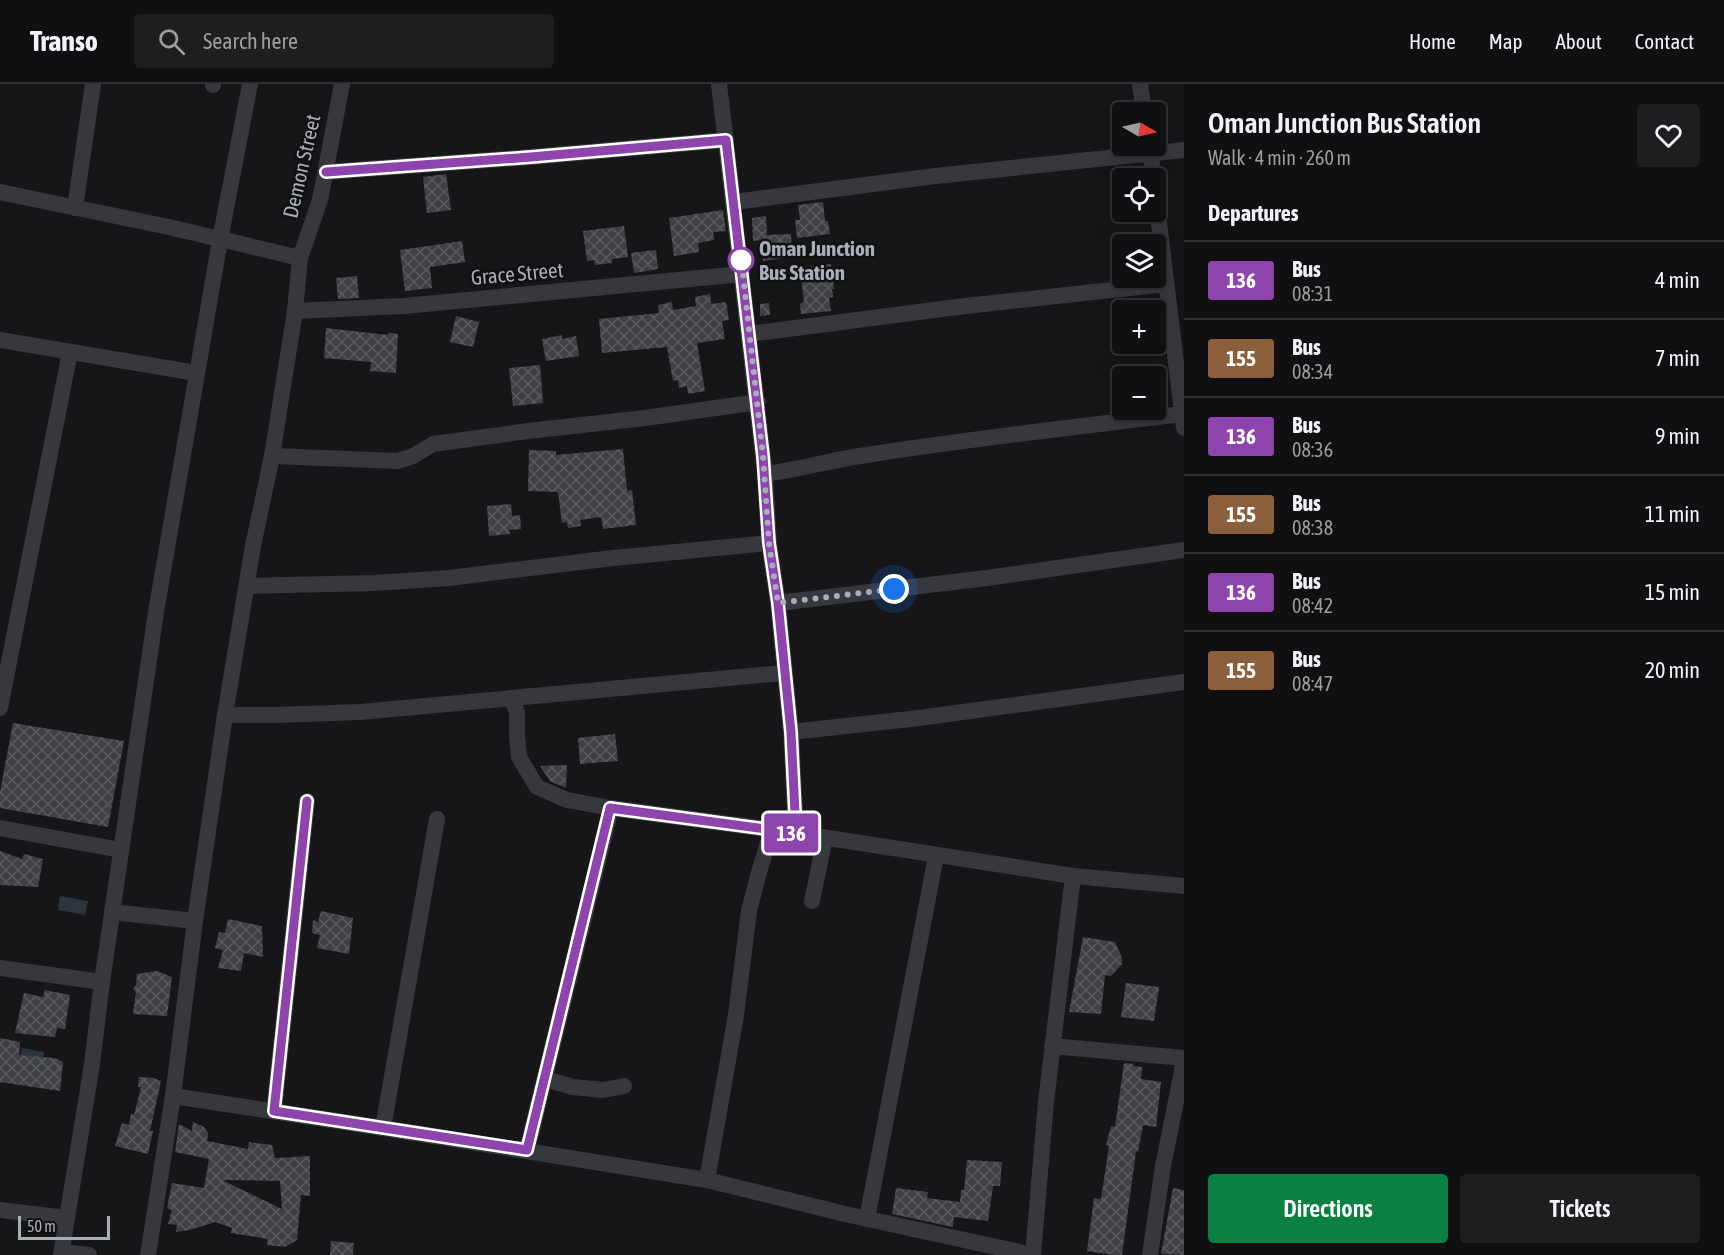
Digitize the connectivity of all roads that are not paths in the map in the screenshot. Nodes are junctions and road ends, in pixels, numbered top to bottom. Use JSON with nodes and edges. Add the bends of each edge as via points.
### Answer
{"nodes":[{"id":1,"x":93,"y":84,"type":"edge"},
{"id":2,"x":250,"y":84,"type":"edge"},
{"id":3,"x":342,"y":84,"type":"edge"},
{"id":4,"x":719,"y":84,"type":"edge"},
{"id":5,"x":1140,"y":84,"type":"edge"},
{"id":6,"x":1143,"y":102,"type":"edge"},
{"id":7,"x":726,"y":140,"type":"junction"},
{"id":8,"x":1166,"y":149,"type":"edge"},
{"id":9,"x":1184,"y":150,"type":"edge"},
{"id":10,"x":1112,"y":154,"type":"edge"},
{"id":11,"x":326,"y":172,"type":"junction"},
{"id":12,"x":0,"y":192,"type":"edge"},
{"id":13,"x":734,"y":202,"type":"junction"},
{"id":14,"x":75,"y":208,"type":"junction"},
{"id":15,"x":220,"y":240,"type":"junction"},
{"id":16,"x":300,"y":258,"type":"junction"},
{"id":17,"x":742,"y":274,"type":"junction"},
{"id":18,"x":1166,"y":284,"type":"edge"},
{"id":19,"x":1130,"y":288,"type":"edge"},
{"id":20,"x":295,"y":311,"type":"junction"},
{"id":21,"x":749,"y":334,"type":"junction"},
{"id":22,"x":0,"y":340,"type":"edge"},
{"id":23,"x":70,"y":352,"type":"junction"},
{"id":24,"x":196,"y":373,"type":"junction"},
{"id":25,"x":758,"y":402,"type":"junction"},
{"id":26,"x":1183,"y":421,"type":"edge"},
{"id":27,"x":272,"y":456,"type":"junction"},
{"id":28,"x":765,"y":474,"type":"junction"},
{"id":29,"x":769,"y":543,"type":"junction"},
{"id":30,"x":1184,"y":550,"type":"edge"},
{"id":31,"x":247,"y":586,"type":"junction"},
{"id":32,"x":778,"y":603,"type":"junction"},
{"id":33,"x":784,"y":673,"type":"junction"},
{"id":34,"x":2,"y":682,"type":"edge"},
{"id":35,"x":1184,"y":682,"type":"edge"},
{"id":36,"x":512,"y":698,"type":"junction"},
{"id":37,"x":0,"y":708,"type":"edge"},
{"id":38,"x":225,"y":716,"type":"junction"},
{"id":39,"x":791,"y":732,"type":"junction"},
{"id":40,"x":307,"y":801,"type":"dead end"},
{"id":41,"x":610,"y":808,"type":"junction"},
{"id":42,"x":437,"y":819,"type":"dead end"},
{"id":43,"x":0,"y":828,"type":"edge"},
{"id":44,"x":772,"y":830,"type":"junction"},
{"id":45,"x":796,"y":833,"type":"junction"},
{"id":46,"x":825,"y":838,"type":"junction"},
{"id":47,"x":121,"y":850,"type":"junction"},
{"id":48,"x":936,"y":856,"type":"junction"},
{"id":49,"x":1073,"y":876,"type":"junction"},
{"id":50,"x":1184,"y":886,"type":"edge"},
{"id":51,"x":812,"y":902,"type":"dead end"},
{"id":52,"x":112,"y":912,"type":"junction"},
{"id":53,"x":195,"y":921,"type":"junction"},
{"id":54,"x":0,"y":968,"type":"edge"},
{"id":55,"x":102,"y":982,"type":"junction"},
{"id":56,"x":1052,"y":1046,"type":"junction"},
{"id":57,"x":1184,"y":1059,"type":"edge"},
{"id":58,"x":544,"y":1079,"type":"junction"},
{"id":59,"x":624,"y":1086,"type":"dead end"},
{"id":60,"x":173,"y":1096,"type":"junction"},
{"id":61,"x":274,"y":1111,"type":"junction"},
{"id":62,"x":383,"y":1128,"type":"junction"},
{"id":63,"x":527,"y":1150,"type":"junction"},
{"id":64,"x":707,"y":1180,"type":"junction"},
{"id":65,"x":0,"y":1210,"type":"edge"},
{"id":66,"x":67,"y":1218,"type":"junction"},
{"id":67,"x":867,"y":1219,"type":"junction"},
{"id":68,"x":61,"y":1254,"type":"edge"},
{"id":69,"x":89,"y":1255,"type":"edge"},
{"id":70,"x":148,"y":1255,"type":"edge"},
{"id":71,"x":1033,"y":1255,"type":"edge"},
{"id":72,"x":1150,"y":1255,"type":"edge"}],
"edges":[{"from":1,"to":14,"type":"street"},
{"from":2,"to":15,"type":"street"},
{"from":3,"to":11,"type":"street","name":"Demon Street"},
{"from":4,"to":7,"type":"street"},
{"from":5,"to":6,"type":"street"},
{"from":7,"to":11,"type":"street"},
{"from":7,"to":13,"type":"street"},
{"from":8,"to":9,"type":"street"},
{"from":10,"to":13,"type":"street"},
{"from":11,"to":16,"type":"street","name":"Demon Street"},
{"from":12,"to":14,"type":"street"},
{"from":13,"to":17,"type":"street"},
{"from":14,"to":15,"type":"street"},
{"from":15,"to":16,"type":"street"},
{"from":15,"to":24,"type":"street"},
{"from":16,"to":20,"type":"street","name":"Demon Street"},
{"from":17,"to":20,"type":"street","name":"Grace Street","via":[[404,306]]},
{"from":17,"to":21,"type":"street"},
{"from":18,"to":26,"type":"street"},
{"from":19,"to":21,"type":"street"},
{"from":20,"to":27,"type":"street","name":"Demon Street"},
{"from":21,"to":25,"type":"street"},
{"from":22,"to":23,"type":"street"},
{"from":23,"to":24,"type":"street"},
{"from":23,"to":34,"type":"street"},
{"from":24,"to":47,"type":"street"},
{"from":25,"to":27,"type":"street","via":[[434,444],[398,461]]},
{"from":25,"to":28,"type":"street"},
{"from":26,"to":28,"type":"street","via":[[1070,427],[858,456]]},
{"from":27,"to":31,"type":"street","name":"Demon Street"},
{"from":28,"to":29,"type":"street"},
{"from":29,"to":31,"type":"street","via":[[449,578]]},
{"from":29,"to":32,"type":"street"},
{"from":30,"to":32,"type":"street"},
{"from":31,"to":38,"type":"street","name":"Demon Street"},
{"from":32,"to":33,"type":"street"},
{"from":33,"to":36,"type":"street"},
{"from":33,"to":39,"type":"street"},
{"from":34,"to":37,"type":"street"},
{"from":35,"to":39,"type":"street"},
{"from":36,"to":38,"type":"street","via":[[360,712]]},
{"from":36,"to":41,"type":"street","via":[[517,713],[519,757],[537,787],[567,800]]},
{"from":38,"to":53,"type":"street","name":"Demon Street"},
{"from":39,"to":45,"type":"street"},
{"from":40,"to":61,"type":"street"},
{"from":41,"to":44,"type":"street"},
{"from":41,"to":58,"type":"street"},
{"from":42,"to":62,"type":"street"},
{"from":43,"to":47,"type":"street"},
{"from":44,"to":45,"type":"street"},
{"from":44,"to":64,"type":"street","via":[[749,911],[736,1015]]},
{"from":45,"to":46,"type":"street"},
{"from":46,"to":48,"type":"street"},
{"from":46,"to":51,"type":"street"},
{"from":47,"to":52,"type":"street"},
{"from":48,"to":49,"type":"street"},
{"from":48,"to":67,"type":"street"},
{"from":49,"to":50,"type":"street"},
{"from":49,"to":56,"type":"street"},
{"from":52,"to":53,"type":"street"},
{"from":52,"to":55,"type":"street"},
{"from":53,"to":60,"type":"street","name":"Demon Street"},
{"from":54,"to":55,"type":"street"},
{"from":55,"to":66,"type":"street"},
{"from":56,"to":57,"type":"street"},
{"from":56,"to":71,"type":"street"},
{"from":57,"to":72,"type":"street"},
{"from":58,"to":59,"type":"street","via":[[603,1090]]},
{"from":58,"to":63,"type":"street"},
{"from":60,"to":61,"type":"street"},
{"from":60,"to":70,"type":"street","name":"Demon Street"},
{"from":61,"to":62,"type":"street"},
{"from":62,"to":63,"type":"street"},
{"from":63,"to":64,"type":"street"},
{"from":64,"to":67,"type":"street"},
{"from":65,"to":66,"type":"street"},
{"from":66,"to":68,"type":"street"},
{"from":67,"to":71,"type":"street"},
{"from":68,"to":69,"type":"street"}]}
